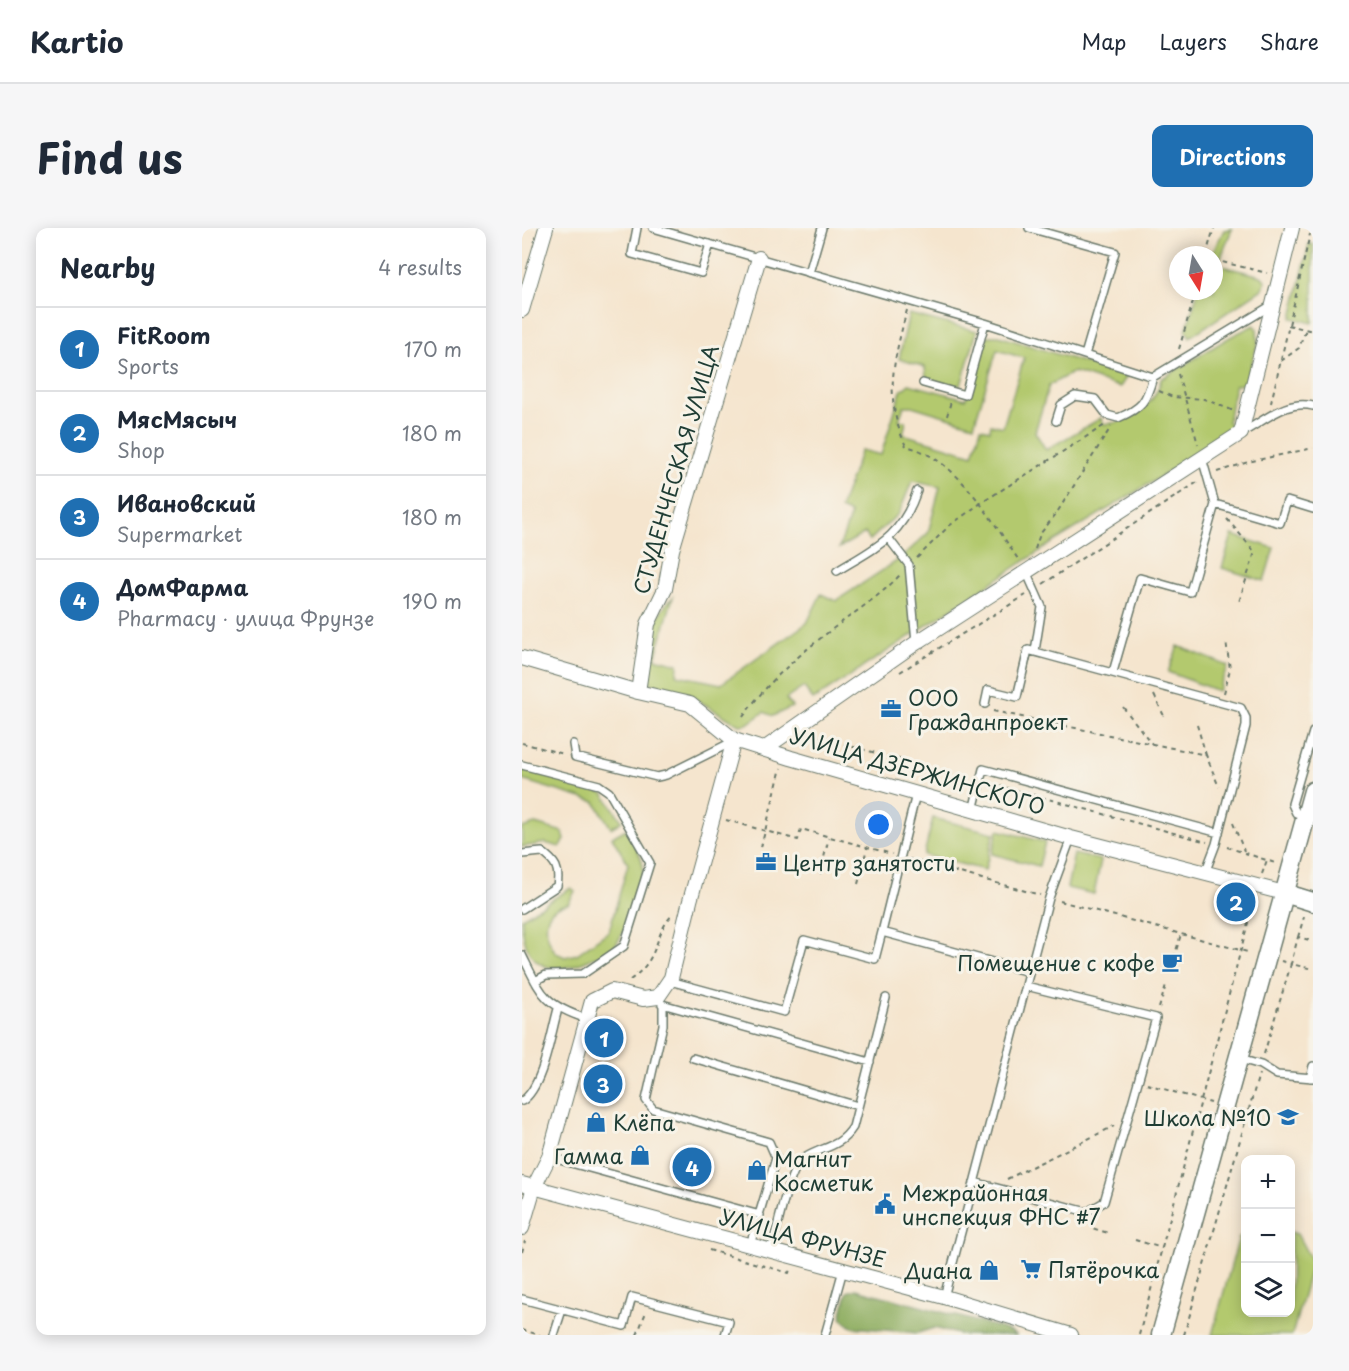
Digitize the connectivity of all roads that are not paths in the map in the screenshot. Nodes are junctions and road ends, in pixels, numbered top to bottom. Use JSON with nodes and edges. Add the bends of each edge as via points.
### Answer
{"nodes":[{"id":1,"x":546,"y":228,"type":"edge"},
{"id":2,"x":637,"y":228,"type":"edge"},
{"id":3,"x":653,"y":228,"type":"edge"},
{"id":4,"x":822,"y":228,"type":"edge"},
{"id":5,"x":1029,"y":228,"type":"edge"},
{"id":6,"x":1292,"y":228,"type":"edge"},
{"id":7,"x":710,"y":244,"type":"junction"},
{"id":8,"x":759,"y":258,"type":"junction"},
{"id":9,"x":810,"y":273,"type":"junction"},
{"id":10,"x":1272,"y":305,"type":"junction"},
{"id":11,"x":522,"y":310,"type":"edge"},
{"id":12,"x":985,"y":323,"type":"junction"},
{"id":13,"x":1085,"y":355,"type":"junction"},
{"id":14,"x":1153,"y":377,"type":"junction"},
{"id":15,"x":923,"y":383,"type":"dead end"},
{"id":16,"x":1313,"y":406,"type":"edge"},
{"id":17,"x":1056,"y":421,"type":"dead end"},
{"id":18,"x":1241,"y":433,"type":"junction"},
{"id":19,"x":1202,"y":458,"type":"junction"},
{"id":20,"x":917,"y":491,"type":"dead end"},
{"id":21,"x":1215,"y":504,"type":"junction"},
{"id":22,"x":1313,"y":509,"type":"edge"},
{"id":23,"x":889,"y":539,"type":"junction"},
{"id":24,"x":837,"y":571,"type":"dead end"},
{"id":25,"x":1026,"y":571,"type":"junction"},
{"id":26,"x":916,"y":643,"type":"junction"},
{"id":27,"x":1035,"y":651,"type":"junction"},
{"id":28,"x":522,"y":658,"type":"edge"},
{"id":29,"x":1113,"y":672,"type":"junction"},
{"id":30,"x":638,"y":692,"type":"junction"},
{"id":31,"x":985,"y":704,"type":"road end"},
{"id":32,"x":1313,"y":732,"type":"edge"},
{"id":33,"x":734,"y":740,"type":"junction"},
{"id":34,"x":573,"y":744,"type":"dead end"},
{"id":35,"x":764,"y":748,"type":"junction"},
{"id":36,"x":522,"y":765,"type":"edge"},
{"id":37,"x":1313,"y":791,"type":"edge"},
{"id":38,"x":916,"y":794,"type":"junction"},
{"id":39,"x":973,"y":811,"type":"junction"},
{"id":40,"x":1306,"y":815,"type":"junction"},
{"id":41,"x":1218,"y":833,"type":"junction"},
{"id":42,"x":1071,"y":838,"type":"junction"},
{"id":43,"x":522,"y":854,"type":"edge"},
{"id":44,"x":1205,"y":873,"type":"junction"},
{"id":45,"x":1284,"y":893,"type":"junction"},
{"id":46,"x":1313,"y":902,"type":"edge"},
{"id":47,"x":522,"y":909,"type":"edge"},
{"id":48,"x":882,"y":932,"type":"junction"},
{"id":49,"x":522,"y":955,"type":"edge"},
{"id":50,"x":1029,"y":972,"type":"junction"},
{"id":51,"x":535,"y":981,"type":"junction"},
{"id":52,"x":670,"y":981,"type":"junction"},
{"id":53,"x":1026,"y":986,"type":"junction"},
{"id":54,"x":886,"y":998,"type":"dead end"},
{"id":55,"x":660,"y":1001,"type":"junction"},
{"id":56,"x":558,"y":1009,"type":"junction"},
{"id":57,"x":587,"y":1019,"type":"junction"},
{"id":58,"x":693,"y":1058,"type":"dead end"},
{"id":59,"x":1238,"y":1059,"type":"junction"},
{"id":60,"x":870,"y":1062,"type":"junction"},
{"id":61,"x":1313,"y":1066,"type":"edge"},
{"id":62,"x":1311,"y":1078,"type":"edge"},
{"id":63,"x":522,"y":1101,"type":"edge"},
{"id":64,"x":858,"y":1106,"type":"junction"},
{"id":65,"x":549,"y":1157,"type":"junction"},
{"id":66,"x":974,"y":1182,"type":"junction"},
{"id":67,"x":528,"y":1186,"type":"edge"},
{"id":68,"x":760,"y":1215,"type":"junction"},
{"id":69,"x":522,"y":1228,"type":"edge"},
{"id":70,"x":750,"y":1245,"type":"junction"},
{"id":71,"x":771,"y":1251,"type":"junction"},
{"id":72,"x":843,"y":1270,"type":"junction"},
{"id":73,"x":944,"y":1297,"type":"junction"},
{"id":74,"x":522,"y":1299,"type":"edge"},
{"id":75,"x":562,"y":1310,"type":"junction"},
{"id":76,"x":555,"y":1335,"type":"edge"},
{"id":77,"x":725,"y":1335,"type":"edge"},
{"id":78,"x":825,"y":1335,"type":"edge"},
{"id":79,"x":1071,"y":1335,"type":"edge"},
{"id":80,"x":1161,"y":1335,"type":"edge"}],
"edges":[{"from":1,"to":11,"type":"street"},
{"from":2,"to":7,"type":"lane","via":[[632,254],[701,273]]},
{"from":3,"to":7,"type":"lane"},
{"from":4,"to":9,"type":"lane"},
{"from":5,"to":13,"type":"lane","via":[[1115,252]]},
{"from":6,"to":10,"type":"street"},
{"from":7,"to":8,"type":"lane"},
{"from":8,"to":9,"type":"lane"},
{"from":8,"to":30,"type":"street","name":"СТУДЕНЧЕСКАЯ УЛИЦА","via":[[672,550],[664,589],[648,624]]},
{"from":9,"to":12,"type":"lane"},
{"from":10,"to":14,"type":"lane"},
{"from":10,"to":18,"type":"street"},
{"from":12,"to":13,"type":"lane"},
{"from":12,"to":15,"type":"lane","via":[[965,395]]},
{"from":13,"to":14,"type":"lane"},
{"from":14,"to":17,"type":"lane","via":[[1148,396],[1136,410],[1118,418],[1107,415],[1095,399],[1076,396],[1061,405]]},
{"from":16,"to":18,"type":"lane","via":[[1300,403],[1283,408]]},
{"from":18,"to":19,"type":"street"},
{"from":19,"to":21,"type":"lane"},
{"from":19,"to":25,"type":"street"},
{"from":20,"to":23,"type":"lane","via":[[909,515]]},
{"from":21,"to":22,"type":"lane","via":[[1280,523],[1287,501]]},
{"from":21,"to":29,"type":"lane","via":[[1190,592],[1140,578]]},
{"from":23,"to":24,"type":"lane"},
{"from":23,"to":26,"type":"lane","via":[[909,565]]},
{"from":25,"to":26,"type":"street"},
{"from":25,"to":27,"type":"lane","via":[[1042,606]]},
{"from":26,"to":35,"type":"street"},
{"from":27,"to":29,"type":"lane"},
{"from":27,"to":31,"type":"lane","via":[[1028,650],[1017,697],[988,690]]},
{"from":28,"to":30,"type":"street","name":"УЛИЦА ДЗЕРЖИНСКОГО"},
{"from":29,"to":41,"type":"lane","via":[[1241,708],[1246,718]]},
{"from":30,"to":33,"type":"street","name":"УЛИЦА ДЗЕРЖИНСКОГО","via":[[690,704]]},
{"from":32,"to":40,"type":"lane","via":[[1292,804],[1296,813]]},
{"from":33,"to":34,"type":"lane","via":[[657,777],[575,757]]},
{"from":33,"to":35,"type":"street","name":"УЛИЦА ДЗЕРЖИНСКОГО"},
{"from":33,"to":52,"type":"street"},
{"from":35,"to":38,"type":"street","name":"УЛИЦА ДЗЕРЖИНСКОГО"},
{"from":36,"to":51,"type":"lane","via":[[599,785],[609,792],[650,863],[624,946],[583,974],[546,975]]},
{"from":37,"to":40,"type":"street"},
{"from":38,"to":39,"type":"street","name":"УЛИЦА ДЗЕРЖИНСКОГО"},
{"from":38,"to":48,"type":"lane"},
{"from":39,"to":41,"type":"lane","via":[[983,769]]},
{"from":39,"to":42,"type":"street","name":"УЛИЦА ДЗЕРЖИНСКОГО"},
{"from":40,"to":45,"type":"street"},
{"from":41,"to":44,"type":"lane"},
{"from":42,"to":44,"type":"street","name":"УЛИЦА ДЗЕРЖИНСКОГО"},
{"from":42,"to":50,"type":"lane","via":[[1049,898]]},
{"from":43,"to":47,"type":"lane","via":[[542,852],[555,861],[559,874],[557,886]]},
{"from":44,"to":45,"type":"street","name":"УЛИЦА ДЗЕРЖИНСКОГО"},
{"from":45,"to":46,"type":"street","name":"УЛИЦА ДЗЕРЖИНСКОГО"},
{"from":45,"to":59,"type":"street"},
{"from":48,"to":50,"type":"lane"},
{"from":48,"to":52,"type":"lane","via":[[875,959],[804,940],[784,1012]]},
{"from":49,"to":51,"type":"lane"},
{"from":50,"to":53,"type":"lane"},
{"from":51,"to":56,"type":"lane"},
{"from":52,"to":55,"type":"street"},
{"from":53,"to":66,"type":"lane"},
{"from":53,"to":66,"type":"lane","via":[[1156,1018],[1104,1202],[1087,1212]]},
{"from":54,"to":60,"type":"lane"},
{"from":55,"to":57,"type":"street","via":[[612,991],[592,1001]]},
{"from":55,"to":60,"type":"lane"},
{"from":55,"to":68,"type":"lane","via":[[663,1025],[646,1100],[653,1110],[769,1142],[776,1158]]},
{"from":56,"to":57,"type":"lane"},
{"from":56,"to":63,"type":"lane","via":[[546,1057],[530,1097]]},
{"from":57,"to":65,"type":"street"},
{"from":58,"to":64,"type":"lane"},
{"from":59,"to":62,"type":"lane","via":[[1261,1065],[1277,1075]]},
{"from":59,"to":80,"type":"street"},
{"from":60,"to":64,"type":"lane"},
{"from":61,"to":62,"type":"lane"},
{"from":64,"to":71,"type":"lane","via":[[845,1140],[801,1160],[797,1166]]},
{"from":65,"to":67,"type":"street"},
{"from":65,"to":68,"type":"lane"},
{"from":66,"to":73,"type":"lane"},
{"from":67,"to":69,"type":"street"},
{"from":67,"to":70,"type":"street","name":"УЛИЦА ФРУНЗЕ"},
{"from":68,"to":70,"type":"lane"},
{"from":70,"to":71,"type":"street","name":"УЛИЦА ФРУНЗЕ"},
{"from":71,"to":72,"type":"street","name":"УЛИЦА ФРУНЗЕ"},
{"from":72,"to":73,"type":"street","name":"УЛИЦА ФРУНЗЕ"},
{"from":72,"to":78,"type":"lane"},
{"from":73,"to":79,"type":"street","name":"УЛИЦА ФРУНЗЕ"},
{"from":74,"to":75,"type":"lane"},
{"from":75,"to":76,"type":"lane"},
{"from":75,"to":77,"type":"lane","via":[[624,1326],[632,1296],[729,1322]]}]}
